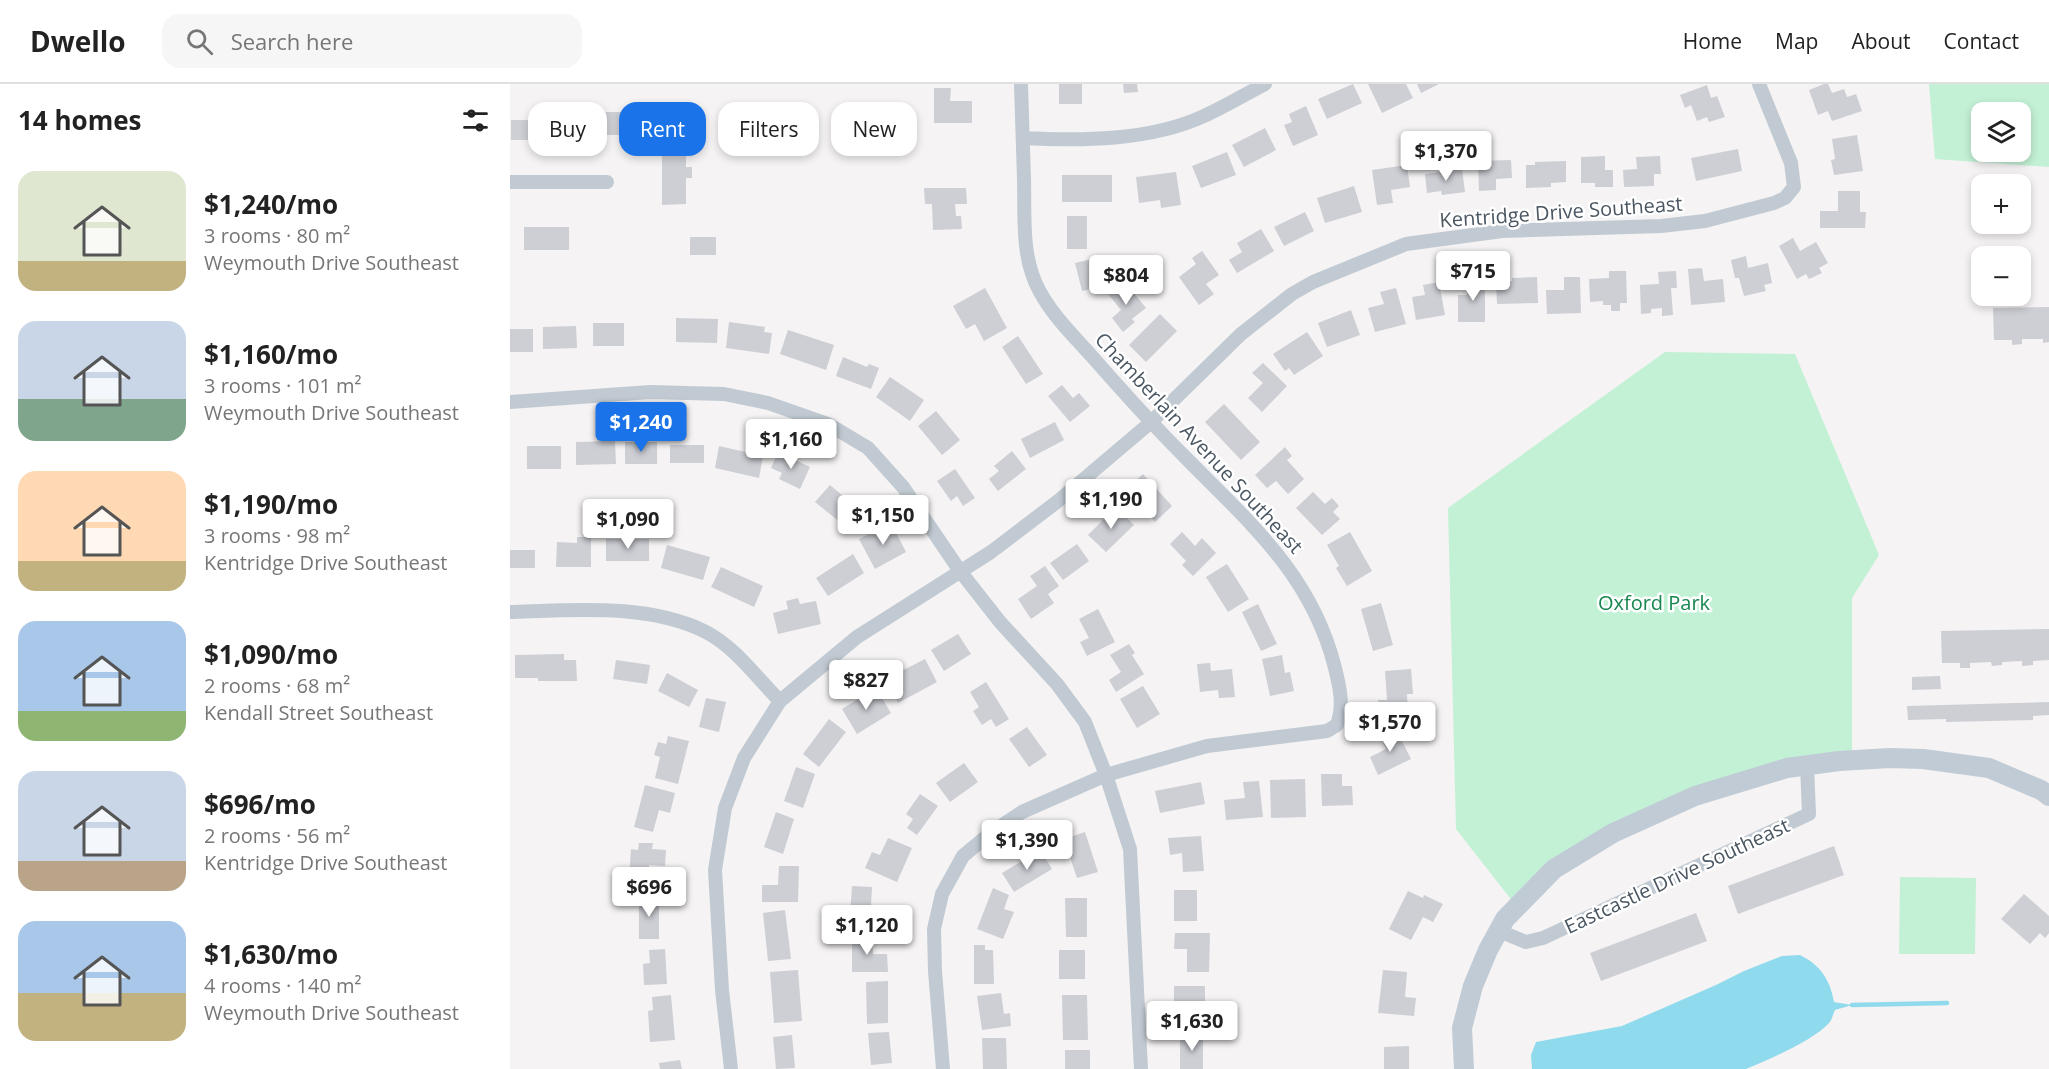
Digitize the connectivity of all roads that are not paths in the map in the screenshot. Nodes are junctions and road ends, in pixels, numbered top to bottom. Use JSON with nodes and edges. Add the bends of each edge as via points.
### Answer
{"nodes":[{"id":1,"x":1021,"y":84,"type":"edge"},
{"id":2,"x":1265,"y":84,"type":"edge"},
{"id":3,"x":1759,"y":84,"type":"edge"},
{"id":4,"x":1023,"y":138,"type":"junction"},
{"id":5,"x":510,"y":182,"type":"edge"},
{"id":6,"x":607,"y":182,"type":"dead end"},
{"id":7,"x":510,"y":402,"type":"edge"},
{"id":8,"x":1150,"y":423,"type":"junction"},
{"id":9,"x":960,"y":571,"type":"junction"},
{"id":10,"x":510,"y":612,"type":"edge"},
{"id":11,"x":780,"y":701,"type":"junction"},
{"id":12,"x":1807,"y":765,"type":"junction"},
{"id":13,"x":1106,"y":775,"type":"junction"},
{"id":14,"x":2049,"y":796,"type":"edge"},
{"id":15,"x":1499,"y":931,"type":"junction"},
{"id":16,"x":731,"y":1069,"type":"edge"},
{"id":17,"x":943,"y":1069,"type":"edge"},
{"id":18,"x":1141,"y":1069,"type":"edge"},
{"id":19,"x":1464,"y":1069,"type":"edge"}],
"edges":[{"from":1,"to":4,"type":"street","name":"Chamberlain Avenue Southeast"},
{"from":2,"to":4,"type":"street","via":[[1202,117],[1167,129],[1129,137]]},
{"from":3,"to":8,"type":"street","name":"Kentridge Drive Southeast","via":[[1791,163],[1794,187],[1785,198],[1705,221],[1502,231],[1406,244],[1292,294],[1241,334]]},
{"from":4,"to":8,"type":"street","name":"Chamberlain Avenue Southeast","via":[[1026,242],[1038,289],[1054,313]]},
{"from":5,"to":6,"type":"street"},
{"from":7,"to":9,"type":"street","via":[[650,392],[713,393],[768,403],[828,424],[868,448],[903,488]]},
{"from":8,"to":9,"type":"street","name":"Kentridge Drive Southeast","via":[[1058,501]]},
{"from":8,"to":13,"type":"street","name":"Chamberlain Avenue Southeast","via":[[1283,559],[1320,622],[1341,694],[1341,714],[1337,725],[1327,731],[1207,746]]},
{"from":9,"to":11,"type":"street","name":"Kentridge Drive Southeast","via":[[857,637]]},
{"from":9,"to":13,"type":"street","via":[[1085,722]]},
{"from":10,"to":11,"type":"street","via":[[633,612],[680,622],[730,649]]},
{"from":11,"to":16,"type":"street","name":"Kentridge Drive Southeast","via":[[744,758],[725,807],[715,870]]},
{"from":12,"to":14,"type":"street","via":[[1923,759],[1989,768]]},
{"from":12,"to":15,"type":"street","via":[[1695,796],[1613,833],[1554,869],[1505,919]]},
{"from":12,"to":15,"type":"street","name":"Eastcastle Drive Southeast","via":[[1809,814],[1543,938],[1526,942]]},
{"from":13,"to":17,"type":"street","via":[[1022,812],[963,856],[942,894],[934,929]]},
{"from":13,"to":18,"type":"street","via":[[1130,849]]},
{"from":15,"to":19,"type":"street","via":[[1473,987],[1462,1028]]}]}
